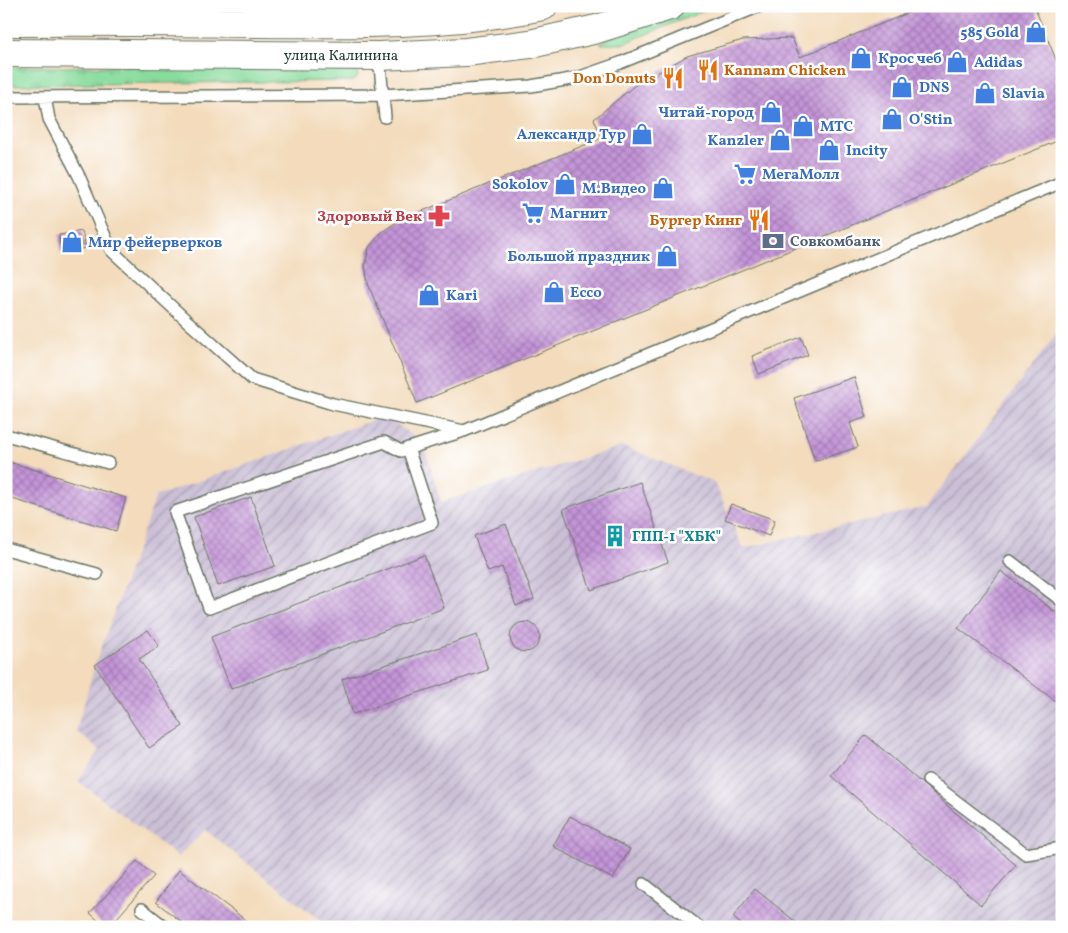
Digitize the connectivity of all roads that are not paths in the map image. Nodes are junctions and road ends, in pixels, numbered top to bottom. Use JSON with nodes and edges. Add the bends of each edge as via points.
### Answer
{"nodes":[{"id":1,"x":544,"y":6,"type":"edge"},
{"id":2,"x":670,"y":6,"type":"edge"},
{"id":3,"x":760,"y":6,"type":"edge"},
{"id":4,"x":6,"y":22,"type":"edge"},
{"id":5,"x":6,"y":53,"type":"edge"},
{"id":6,"x":379,"y":56,"type":"junction"},
{"id":7,"x":382,"y":95,"type":"junction"},
{"id":8,"x":6,"y":97,"type":"edge"},
{"id":9,"x":45,"y":97,"type":"junction"},
{"id":10,"x":385,"y":117,"type":"dead end"},
{"id":11,"x":1062,"y":182,"type":"edge"},
{"id":12,"x":464,"y":431,"type":"junction"},
{"id":13,"x":6,"y":435,"type":"edge"},
{"id":14,"x":408,"y":448,"type":"junction"},
{"id":15,"x":108,"y":463,"type":"dead end"},
{"id":16,"x":6,"y":549,"type":"edge"},
{"id":17,"x":1010,"y":561,"type":"dead end"},
{"id":18,"x":97,"y":574,"type":"dead end"},
{"id":19,"x":1062,"y":601,"type":"edge"},
{"id":20,"x":928,"y":780,"type":"dead end"},
{"id":21,"x":1062,"y":848,"type":"edge"},
{"id":22,"x":644,"y":884,"type":"dead end"},
{"id":23,"x":142,"y":909,"type":"dead end"},
{"id":24,"x":165,"y":927,"type":"edge"},
{"id":25,"x":699,"y":927,"type":"edge"}],
"edges":[{"from":1,"to":4,"type":"main road","name":"улица Калинина","via":[[462,19],[414,22],[98,17]]},
{"from":2,"to":6,"type":"main road","name":"улица Калинина","via":[[596,29],[530,44],[466,52]]},
{"from":3,"to":7,"type":"lane","via":[[577,78],[531,86]]},
{"from":5,"to":6,"type":"main road","name":"улица Калинина"},
{"from":6,"to":7,"type":"lane"},
{"from":7,"to":9,"type":"lane"},
{"from":7,"to":10,"type":"lane"},
{"from":8,"to":9,"type":"lane"},
{"from":9,"to":12,"type":"lane","via":[[49,119],[79,176],[111,250],[252,378],[333,404]]},
{"from":11,"to":12,"type":"lane"},
{"from":12,"to":14,"type":"lane"},
{"from":13,"to":15,"type":"lane"},
{"from":14,"to":14,"type":"lane","via":[[401,451],[384,442],[175,512],[209,608],[432,523]]},
{"from":16,"to":18,"type":"lane"},
{"from":17,"to":19,"type":"lane"},
{"from":20,"to":21,"type":"lane","via":[[1026,854]]},
{"from":22,"to":25,"type":"lane"},
{"from":23,"to":24,"type":"lane"}]}
